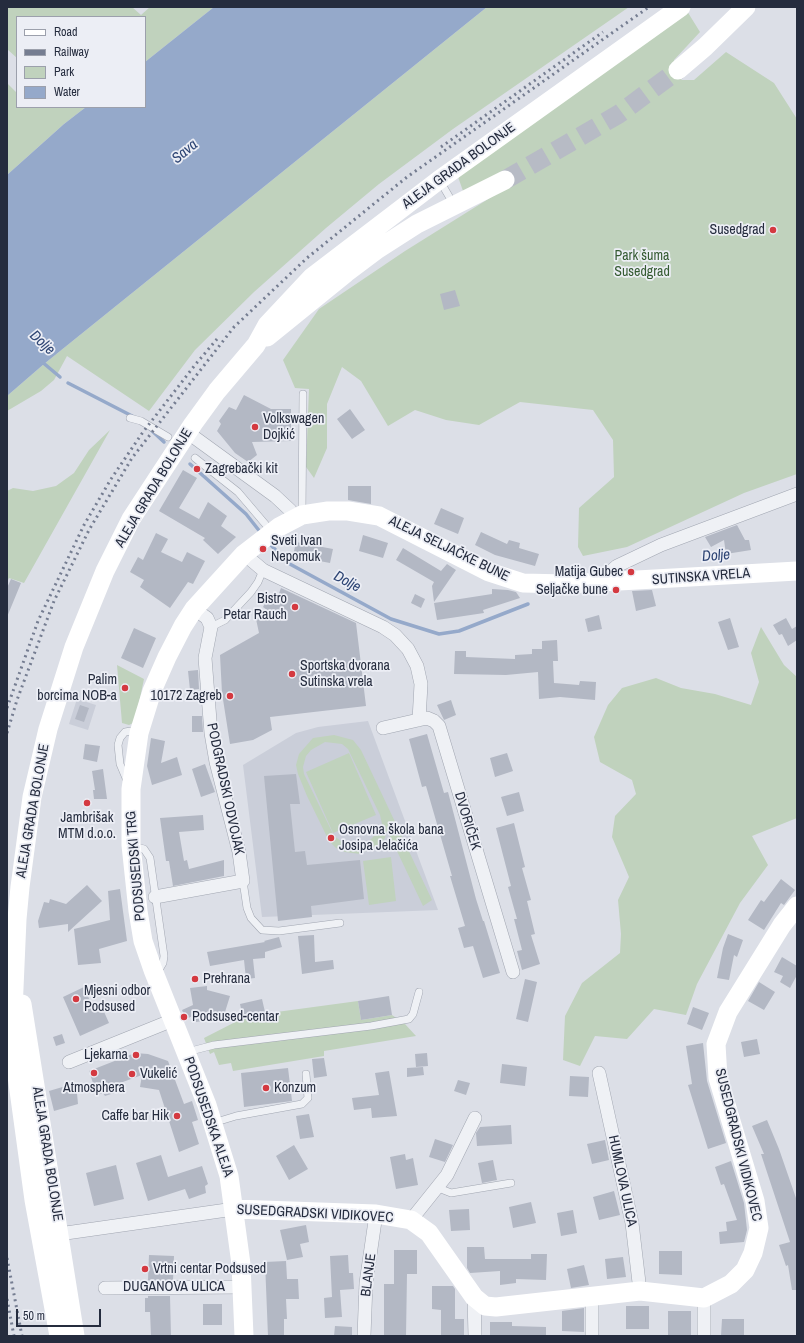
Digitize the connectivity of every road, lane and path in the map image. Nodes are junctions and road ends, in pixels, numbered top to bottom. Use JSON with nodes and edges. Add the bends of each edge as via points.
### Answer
{"nodes":[{"id":1,"x":681,"y":7,"type":"edge"},
{"id":2,"x":746,"y":7,"type":"edge"},
{"id":3,"x":678,"y":70,"type":"tunnel mouth"},
{"id":4,"x":438,"y":180,"type":"junction"},
{"id":5,"x":505,"y":180,"type":"tunnel mouth"},
{"id":6,"x":454,"y":205,"type":"junction"},
{"id":7,"x":256,"y":345,"type":"junction"},
{"id":8,"x":303,"y":394,"type":"dead end"},
{"id":9,"x":130,"y":418,"type":"dead end"},
{"id":10,"x":187,"y":432,"type":"junction"},
{"id":11,"x":168,"y":437,"type":"dead end"},
{"id":12,"x":195,"y":458,"type":"dead end"},
{"id":13,"x":797,"y":494,"type":"edge"},
{"id":14,"x":298,"y":517,"type":"junction"},
{"id":15,"x":261,"y":541,"type":"junction"},
{"id":16,"x":263,"y":570,"type":"junction"},
{"id":17,"x":797,"y":572,"type":"edge"},
{"id":18,"x":604,"y":582,"type":"junction"},
{"id":19,"x":194,"y":609,"type":"junction"},
{"id":20,"x":211,"y":627,"type":"junction"},
{"id":21,"x":419,"y":720,"type":"junction"},
{"id":22,"x":383,"y":728,"type":"dead end"},
{"id":23,"x":131,"y":845,"type":"junction"},
{"id":24,"x":242,"y":881,"type":"junction"},
{"id":25,"x":156,"y":897,"type":"junction"},
{"id":26,"x":797,"y":906,"type":"edge"},
{"id":27,"x":340,"y":923,"type":"dead end"},
{"id":28,"x":152,"y":970,"type":"junction"},
{"id":29,"x":513,"y":972,"type":"dead end"},
{"id":30,"x":16,"y":973,"type":"junction"},
{"id":31,"x":419,"y":992,"type":"dead end"},
{"id":32,"x":173,"y":1020,"type":"junction"},
{"id":33,"x":186,"y":1053,"type":"junction"},
{"id":34,"x":69,"y":1062,"type":"dead end"},
{"id":35,"x":599,"y":1073,"type":"dead end"},
{"id":36,"x":306,"y":1074,"type":"dead end"},
{"id":37,"x":476,"y":1118,"type":"dead end"},
{"id":38,"x":213,"y":1123,"type":"junction"},
{"id":39,"x":511,"y":1183,"type":"dead end"},
{"id":40,"x":436,"y":1187,"type":"junction"},
{"id":41,"x":234,"y":1209,"type":"junction"},
{"id":42,"x":376,"y":1214,"type":"junction"},
{"id":43,"x":411,"y":1220,"type":"junction"},
{"id":44,"x":60,"y":1234,"type":"junction"},
{"id":45,"x":40,"y":1237,"type":"junction"},
{"id":46,"x":243,"y":1287,"type":"junction"},
{"id":47,"x":105,"y":1288,"type":"dead end"},
{"id":48,"x":640,"y":1291,"type":"junction"},
{"id":49,"x":592,"y":1295,"type":"junction"},
{"id":50,"x":474,"y":1298,"type":"junction"},
{"id":51,"x":704,"y":1298,"type":"junction"},
{"id":52,"x":59,"y":1336,"type":"edge"},
{"id":53,"x":75,"y":1336,"type":"edge"},
{"id":54,"x":244,"y":1336,"type":"edge"},
{"id":55,"x":364,"y":1336,"type":"edge"},
{"id":56,"x":475,"y":1336,"type":"edge"},
{"id":57,"x":592,"y":1336,"type":"edge"},
{"id":58,"x":704,"y":1336,"type":"edge"}],
"edges":[{"from":1,"to":4,"type":"main road","name":"ALEJA GRADA BOLONJE"},
{"from":2,"to":3,"type":"main road"},
{"from":4,"to":6,"type":"lane"},
{"from":4,"to":7,"type":"main road","name":"ALEJA GRADA BOLONJE","via":[[312,276],[267,325]]},
{"from":5,"to":6,"type":"main road","name":"ALEJA GRADA BOLONJE"},
{"from":6,"to":7,"type":"main road","name":"ALEJA GRADA BOLONJE","via":[[417,224],[378,250]]},
{"from":7,"to":10,"type":"main road","name":"ALEJA GRADA BOLONJE"},
{"from":8,"to":14,"type":"lane"},
{"from":9,"to":11,"type":"lane","via":[[141,421]]},
{"from":10,"to":14,"type":"street","via":[[275,496]]},
{"from":10,"to":30,"type":"main road","name":"ALEJA GRADA BOLONJE","via":[[131,519],[105,571],[74,647],[48,729],[32,797],[20,887]]},
{"from":12,"to":15,"type":"lane","via":[[238,492]]},
{"from":13,"to":18,"type":"street","via":[[661,545],[617,566]]},
{"from":14,"to":15,"type":"main road","name":"ALEJA SELJAČKE BUNE"},
{"from":14,"to":18,"type":"main road","name":"ALEJA SELJAČKE BUNE","via":[[316,512],[348,511],[379,516],[489,572],[517,582],[551,585]]},
{"from":15,"to":16,"type":"street"},
{"from":15,"to":19,"type":"main road","name":"PODSUSEDSKI TRG"},
{"from":16,"to":20,"type":"lane","via":[[251,592],[224,620]]},
{"from":16,"to":21,"type":"street","via":[[383,627],[403,642],[417,666],[420,678]]},
{"from":17,"to":18,"type":"main road","name":"SUTINSKA VRELA"},
{"from":19,"to":20,"type":"street","via":[[207,618]]},
{"from":19,"to":23,"type":"main road","name":"PODSUSEDSKI TRG","via":[[167,657],[152,691],[139,733],[131,789]]},
{"from":20,"to":24,"type":"street","name":"PODGRADSKI ODVOJAK","via":[[204,658],[211,733],[239,852]]},
{"from":21,"to":22,"type":"street","name":"DVORIČEK"},
{"from":21,"to":29,"type":"street","name":"DVORIČEK","via":[[427,718],[439,726]]},
{"from":23,"to":25,"type":"lane","via":[[144,849],[150,858]]},
{"from":23,"to":28,"type":"main road","name":"PODSUSEDSKI TRG","via":[[143,941]]},
{"from":24,"to":25,"type":"street"},
{"from":24,"to":27,"type":"lane","via":[[251,918],[262,930],[279,931]]},
{"from":25,"to":28,"type":"lane","via":[[164,956],[160,968]]},
{"from":26,"to":51,"type":"main road","name":"SUSEDGRADSKI VIDIKOVEC","via":[[782,925],[728,1012],[716,1044],[718,1078],[755,1201],[759,1228],[753,1253],[745,1270],[731,1284]]},
{"from":28,"to":32,"type":"main road","name":"PODSUSEDSKI TRG"},
{"from":30,"to":44,"type":"main road","name":"ALEJA GRADA BOLONJE"},
{"from":30,"to":45,"type":"main road","name":"ALEJA GRADA BOLONJE","via":[[13,1011],[14,1054]]},
{"from":31,"to":33,"type":"lane","via":[[410,1019],[214,1045]]},
{"from":32,"to":33,"type":"main road","name":"PODSUSEDSKA ALEJA"},
{"from":32,"to":34,"type":"street"},
{"from":33,"to":38,"type":"main road","name":"PODSUSEDSKA ALEJA"},
{"from":35,"to":48,"type":"street","name":"HUMLOVA ULICA","via":[[632,1223]]},
{"from":36,"to":38,"type":"lane","via":[[308,1098],[302,1104],[236,1116]]},
{"from":37,"to":40,"type":"street","via":[[447,1175]]},
{"from":38,"to":41,"type":"main road","name":"PODSUSEDSKA ALEJA","via":[[226,1163]]},
{"from":39,"to":40,"type":"lane","via":[[451,1193]]},
{"from":40,"to":43,"type":"street"},
{"from":41,"to":42,"type":"main road","name":"SUSEDGRADSKI VIDIKOVEC"},
{"from":41,"to":44,"type":"street","name":"SUSEDGRADSKI VIDIKOVEC"},
{"from":41,"to":46,"type":"main road","name":"PODSUSEDSKA ALEJA"},
{"from":42,"to":43,"type":"main road","name":"SUSEDGRADSKI VIDIKOVEC"},
{"from":42,"to":55,"type":"street","name":"BLANJE","via":[[366,1283]]},
{"from":43,"to":50,"type":"main road","name":"SUSEDGRADSKI VIDIKOVEC","via":[[429,1233]]},
{"from":44,"to":45,"type":"street","name":"SUSEDGRADSKI VIDIKOVEC"},
{"from":44,"to":53,"type":"main road","name":"ALEJA GRADA BOLONJE"},
{"from":45,"to":52,"type":"main road","name":"ALEJA GRADA BOLONJE"},
{"from":46,"to":47,"type":"street","name":"DUGANOVA ULICA"},
{"from":46,"to":54,"type":"main road","name":"PODSUSEDSKA ALEJA"},
{"from":48,"to":49,"type":"main road","name":"SUSEDGRADSKI VIDIKOVEC"},
{"from":48,"to":51,"type":"main road","name":"SUSEDGRADSKI VIDIKOVEC"},
{"from":49,"to":50,"type":"main road","name":"SUSEDGRADSKI VIDIKOVEC","via":[[496,1308],[485,1306]]},
{"from":49,"to":57,"type":"street"},
{"from":50,"to":56,"type":"street"},
{"from":51,"to":58,"type":"street"}]}
